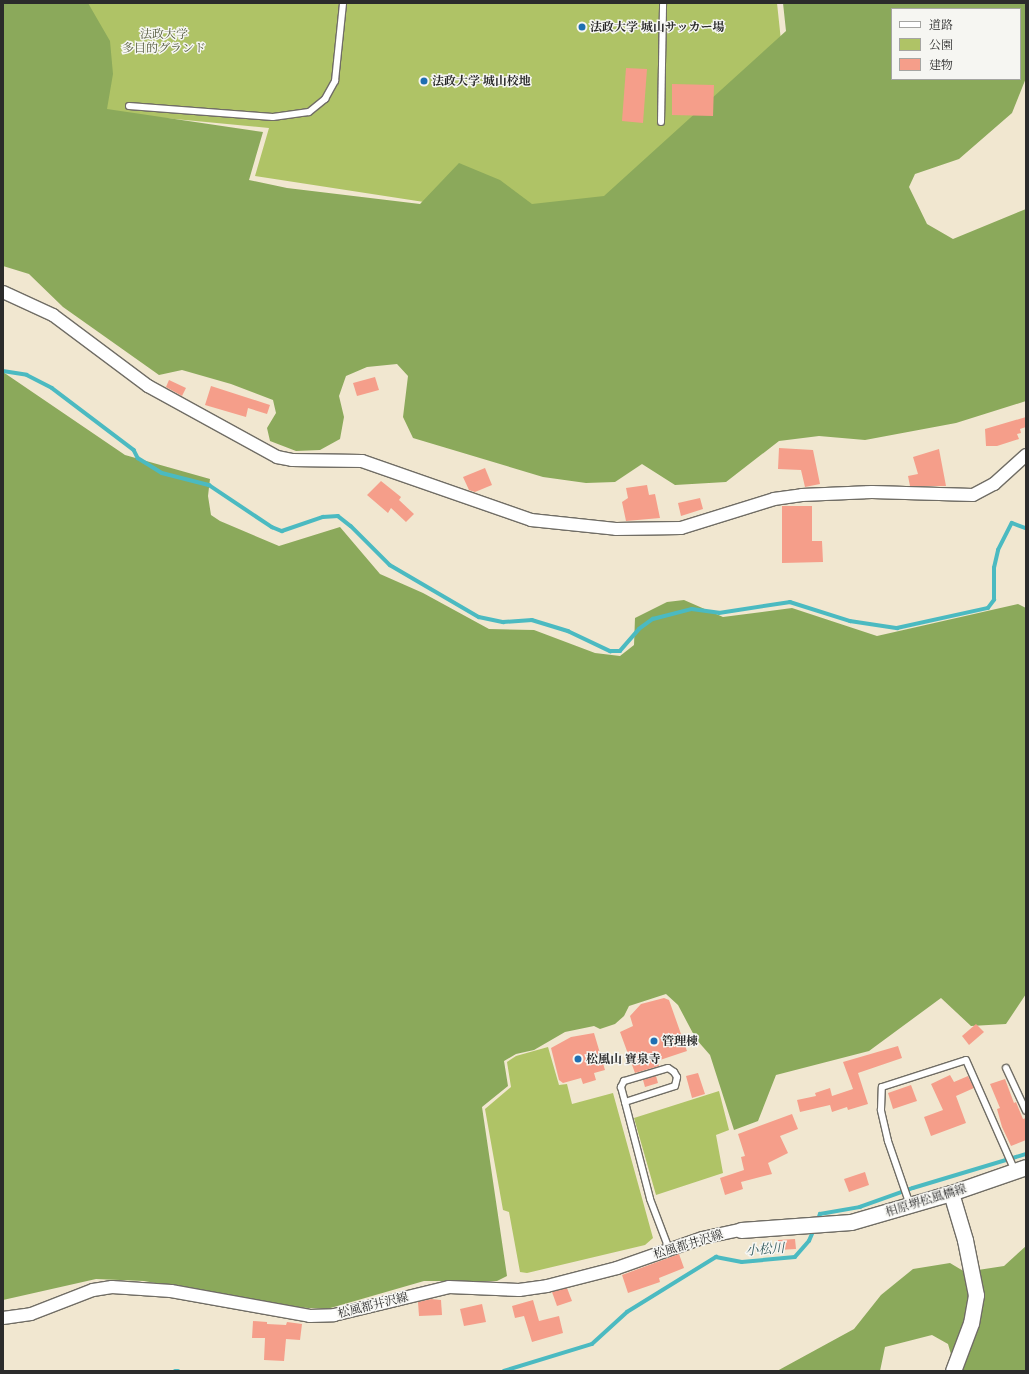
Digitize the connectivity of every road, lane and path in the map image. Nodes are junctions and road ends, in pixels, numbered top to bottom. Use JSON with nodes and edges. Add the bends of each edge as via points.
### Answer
{"nodes":[{"id":1,"x":343,"y":3,"type":"edge"},
{"id":2,"x":663,"y":3,"type":"edge"},
{"id":3,"x":129,"y":106,"type":"dead end"},
{"id":4,"x":661,"y":122,"type":"dead end"},
{"id":5,"x":3,"y":292,"type":"edge"},
{"id":6,"x":1026,"y":455,"type":"edge"},
{"id":7,"x":1006,"y":1068,"type":"dead end"},
{"id":8,"x":625,"y":1102,"type":"junction"},
{"id":9,"x":1026,"y":1111,"type":"edge"},
{"id":10,"x":1017,"y":1167,"type":"edge"},
{"id":11,"x":950,"y":1193,"type":"junction"},
{"id":12,"x":909,"y":1200,"type":"junction"},
{"id":13,"x":741,"y":1230,"type":"joint"},
{"id":14,"x":669,"y":1249,"type":"junction"},
{"id":15,"x":3,"y":1318,"type":"edge"},
{"id":16,"x":953,"y":1371,"type":"edge"}],
"edges":[{"from":1,"to":3,"type":"lane","via":[[334,81],[325,99],[309,112],[273,117]]},
{"from":2,"to":4,"type":"lane"},
{"from":5,"to":6,"type":"street","via":[[53,316],[148,386],[271,454],[292,460],[362,461],[497,510],[538,521],[616,529],[681,528],[774,499],[802,495],[872,492],[973,495],[994,484]]},
{"from":7,"to":9,"type":"lane"},
{"from":8,"to":8,"type":"lane","via":[[675,1086],[677,1078],[674,1072],[668,1068],[624,1081],[621,1087]]},
{"from":8,"to":14,"type":"lane","via":[[650,1199]]},
{"from":10,"to":11,"type":"street","name":"相原堺松風橋線"},
{"from":10,"to":12,"type":"lane","via":[[1007,1153],[966,1060],[882,1087],[881,1110],[885,1128]]},
{"from":11,"to":12,"type":"street","name":"相原堺松風橋線"},
{"from":11,"to":16,"type":"street","via":[[965,1240],[976,1295],[971,1323]]},
{"from":12,"to":13,"type":"street","name":"相原堺松風橋線","via":[[867,1218],[824,1225]]},
{"from":13,"to":14,"type":"street","name":"松風都井沢線"},
{"from":14,"to":15,"type":"street","name":"松風都井沢線","via":[[617,1268],[547,1286],[519,1290],[449,1286],[334,1315],[303,1315],[172,1291],[112,1286],[93,1290],[31,1314]]}]}
